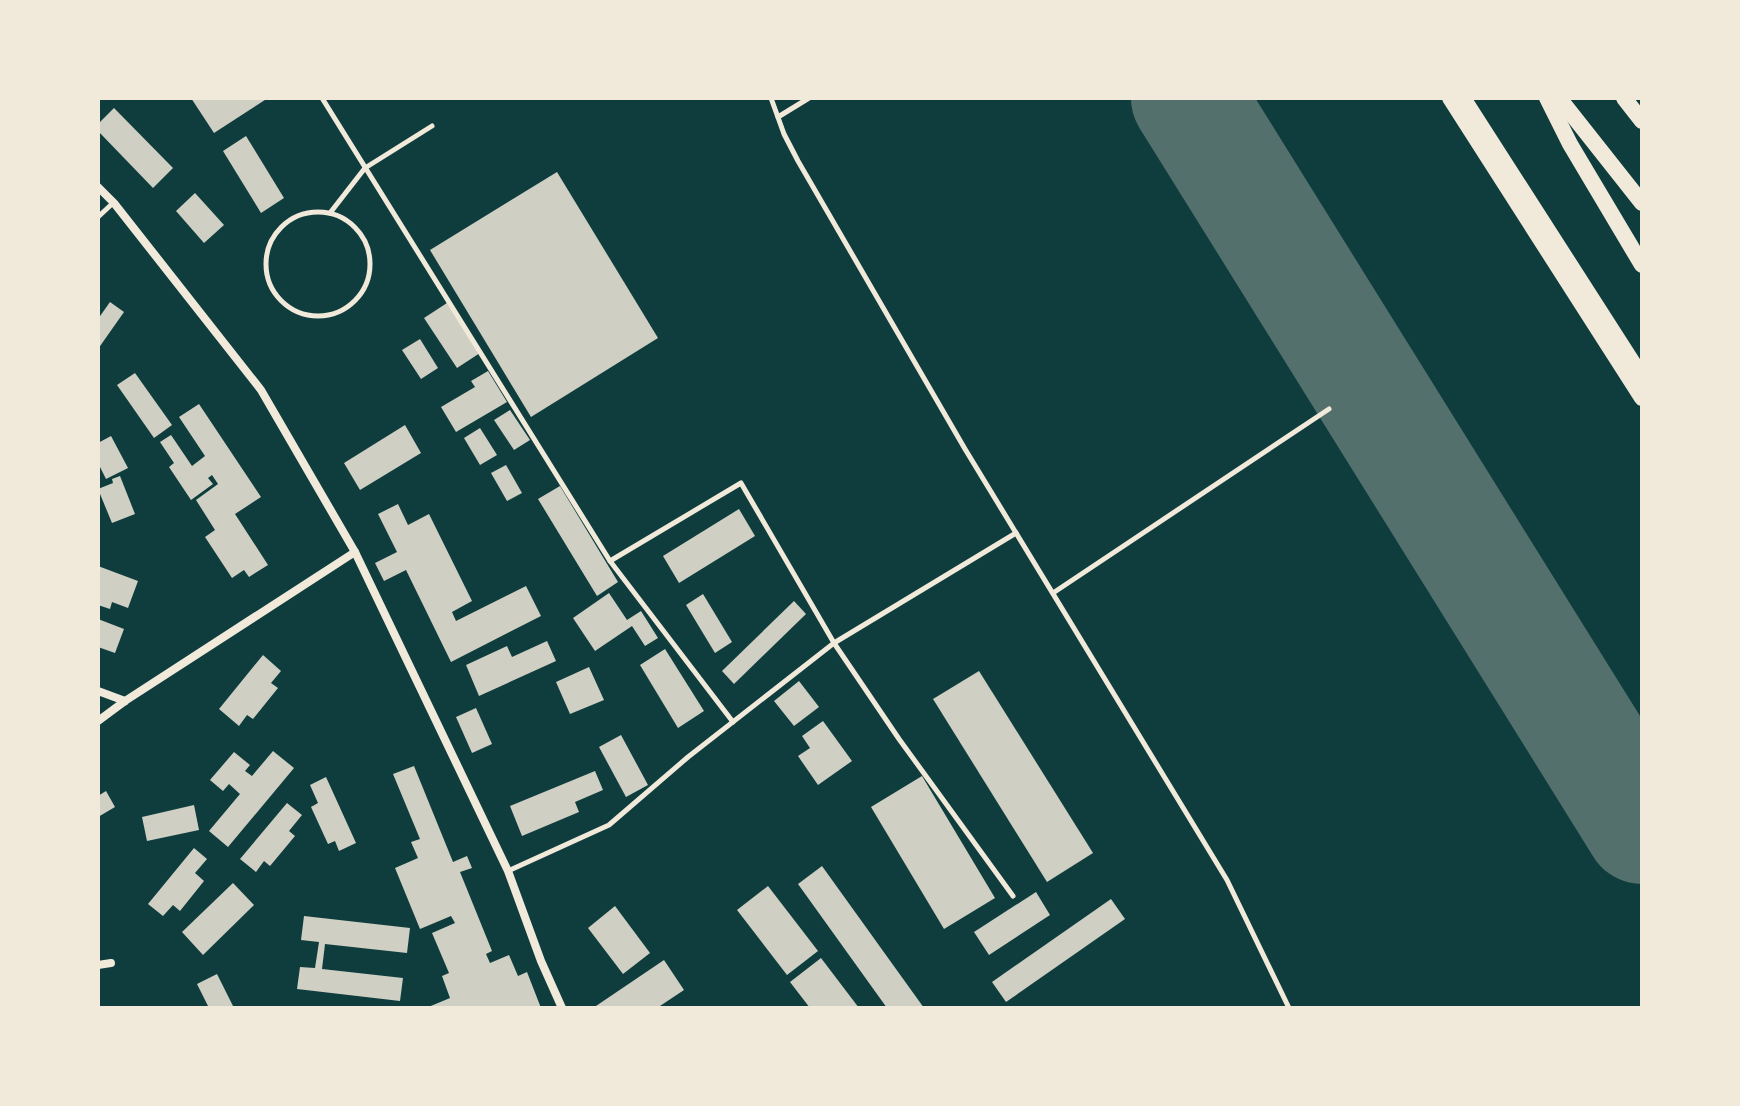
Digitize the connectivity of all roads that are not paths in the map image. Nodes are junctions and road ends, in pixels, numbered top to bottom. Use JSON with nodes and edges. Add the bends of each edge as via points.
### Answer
{"nodes":[{"id":1,"x":322,"y":98,"type":"edge"},
{"id":2,"x":771,"y":98,"type":"edge"},
{"id":3,"x":809,"y":98,"type":"edge"},
{"id":4,"x":1450,"y":98,"type":"edge"},
{"id":5,"x":1463,"y":98,"type":"edge"},
{"id":6,"x":1547,"y":98,"type":"edge"},
{"id":7,"x":1559,"y":98,"type":"edge"},
{"id":8,"x":1624,"y":98,"type":"edge"},
{"id":9,"x":778,"y":117,"type":"junction"},
{"id":10,"x":1642,"y":121,"type":"edge"},
{"id":11,"x":432,"y":126,"type":"dead end"},
{"id":12,"x":365,"y":168,"type":"junction"},
{"id":13,"x":98,"y":187,"type":"edge"},
{"id":14,"x":114,"y":203,"type":"junction"},
{"id":15,"x":1642,"y":203,"type":"edge"},
{"id":16,"x":330,"y":213,"type":"junction"},
{"id":17,"x":98,"y":217,"type":"edge"},
{"id":18,"x":1642,"y":265,"type":"edge"},
{"id":19,"x":1642,"y":377,"type":"edge"},
{"id":20,"x":1642,"y":398,"type":"edge"},
{"id":21,"x":1329,"y":409,"type":"dead end"},
{"id":22,"x":1016,"y":533,"type":"junction"},
{"id":23,"x":355,"y":552,"type":"junction"},
{"id":24,"x":610,"y":561,"type":"junction"},
{"id":25,"x":1053,"y":593,"type":"junction"},
{"id":26,"x":834,"y":643,"type":"junction"},
{"id":27,"x":98,"y":691,"type":"edge"},
{"id":28,"x":125,"y":701,"type":"junction"},
{"id":29,"x":98,"y":721,"type":"edge"},
{"id":30,"x":733,"y":722,"type":"junction"},
{"id":31,"x":508,"y":871,"type":"junction"},
{"id":32,"x":1013,"y":896,"type":"dead end"},
{"id":33,"x":111,"y":963,"type":"dead end"},
{"id":34,"x":98,"y":965,"type":"edge"},
{"id":35,"x":562,"y":1008,"type":"edge"},
{"id":36,"x":1289,"y":1008,"type":"edge"}],
"edges":[{"from":1,"to":12,"type":"lane"},
{"from":2,"to":9,"type":"lane"},
{"from":3,"to":9,"type":"lane"},
{"from":4,"to":20,"type":"highway"},
{"from":5,"to":19,"type":"highway"},
{"from":6,"to":18,"type":"highway"},
{"from":7,"to":15,"type":"highway"},
{"from":8,"to":10,"type":"highway"},
{"from":9,"to":22,"type":"lane","via":[[798,161]]},
{"from":11,"to":12,"type":"lane"},
{"from":12,"to":16,"type":"lane"},
{"from":12,"to":24,"type":"lane"},
{"from":13,"to":14,"type":"street"},
{"from":14,"to":17,"type":"lane"},
{"from":14,"to":23,"type":"street","via":[[261,390]]},
{"from":16,"to":16,"type":"lane","via":[[312,212],[285,223],[266,254],[266,272],[278,299],[313,317],[331,316],[357,300],[371,268],[362,235]]},
{"from":21,"to":25,"type":"lane"},
{"from":22,"to":25,"type":"lane"},
{"from":22,"to":26,"type":"lane"},
{"from":23,"to":28,"type":"street"},
{"from":23,"to":31,"type":"street"},
{"from":24,"to":26,"type":"lane","via":[[741,483]]},
{"from":24,"to":30,"type":"lane"},
{"from":25,"to":36,"type":"lane","via":[[1227,880]]},
{"from":26,"to":30,"type":"lane"},
{"from":26,"to":32,"type":"lane"},
{"from":27,"to":28,"type":"street"},
{"from":28,"to":29,"type":"street"},
{"from":30,"to":31,"type":"lane","via":[[609,825]]},
{"from":31,"to":35,"type":"street"},
{"from":33,"to":34,"type":"street"}]}
